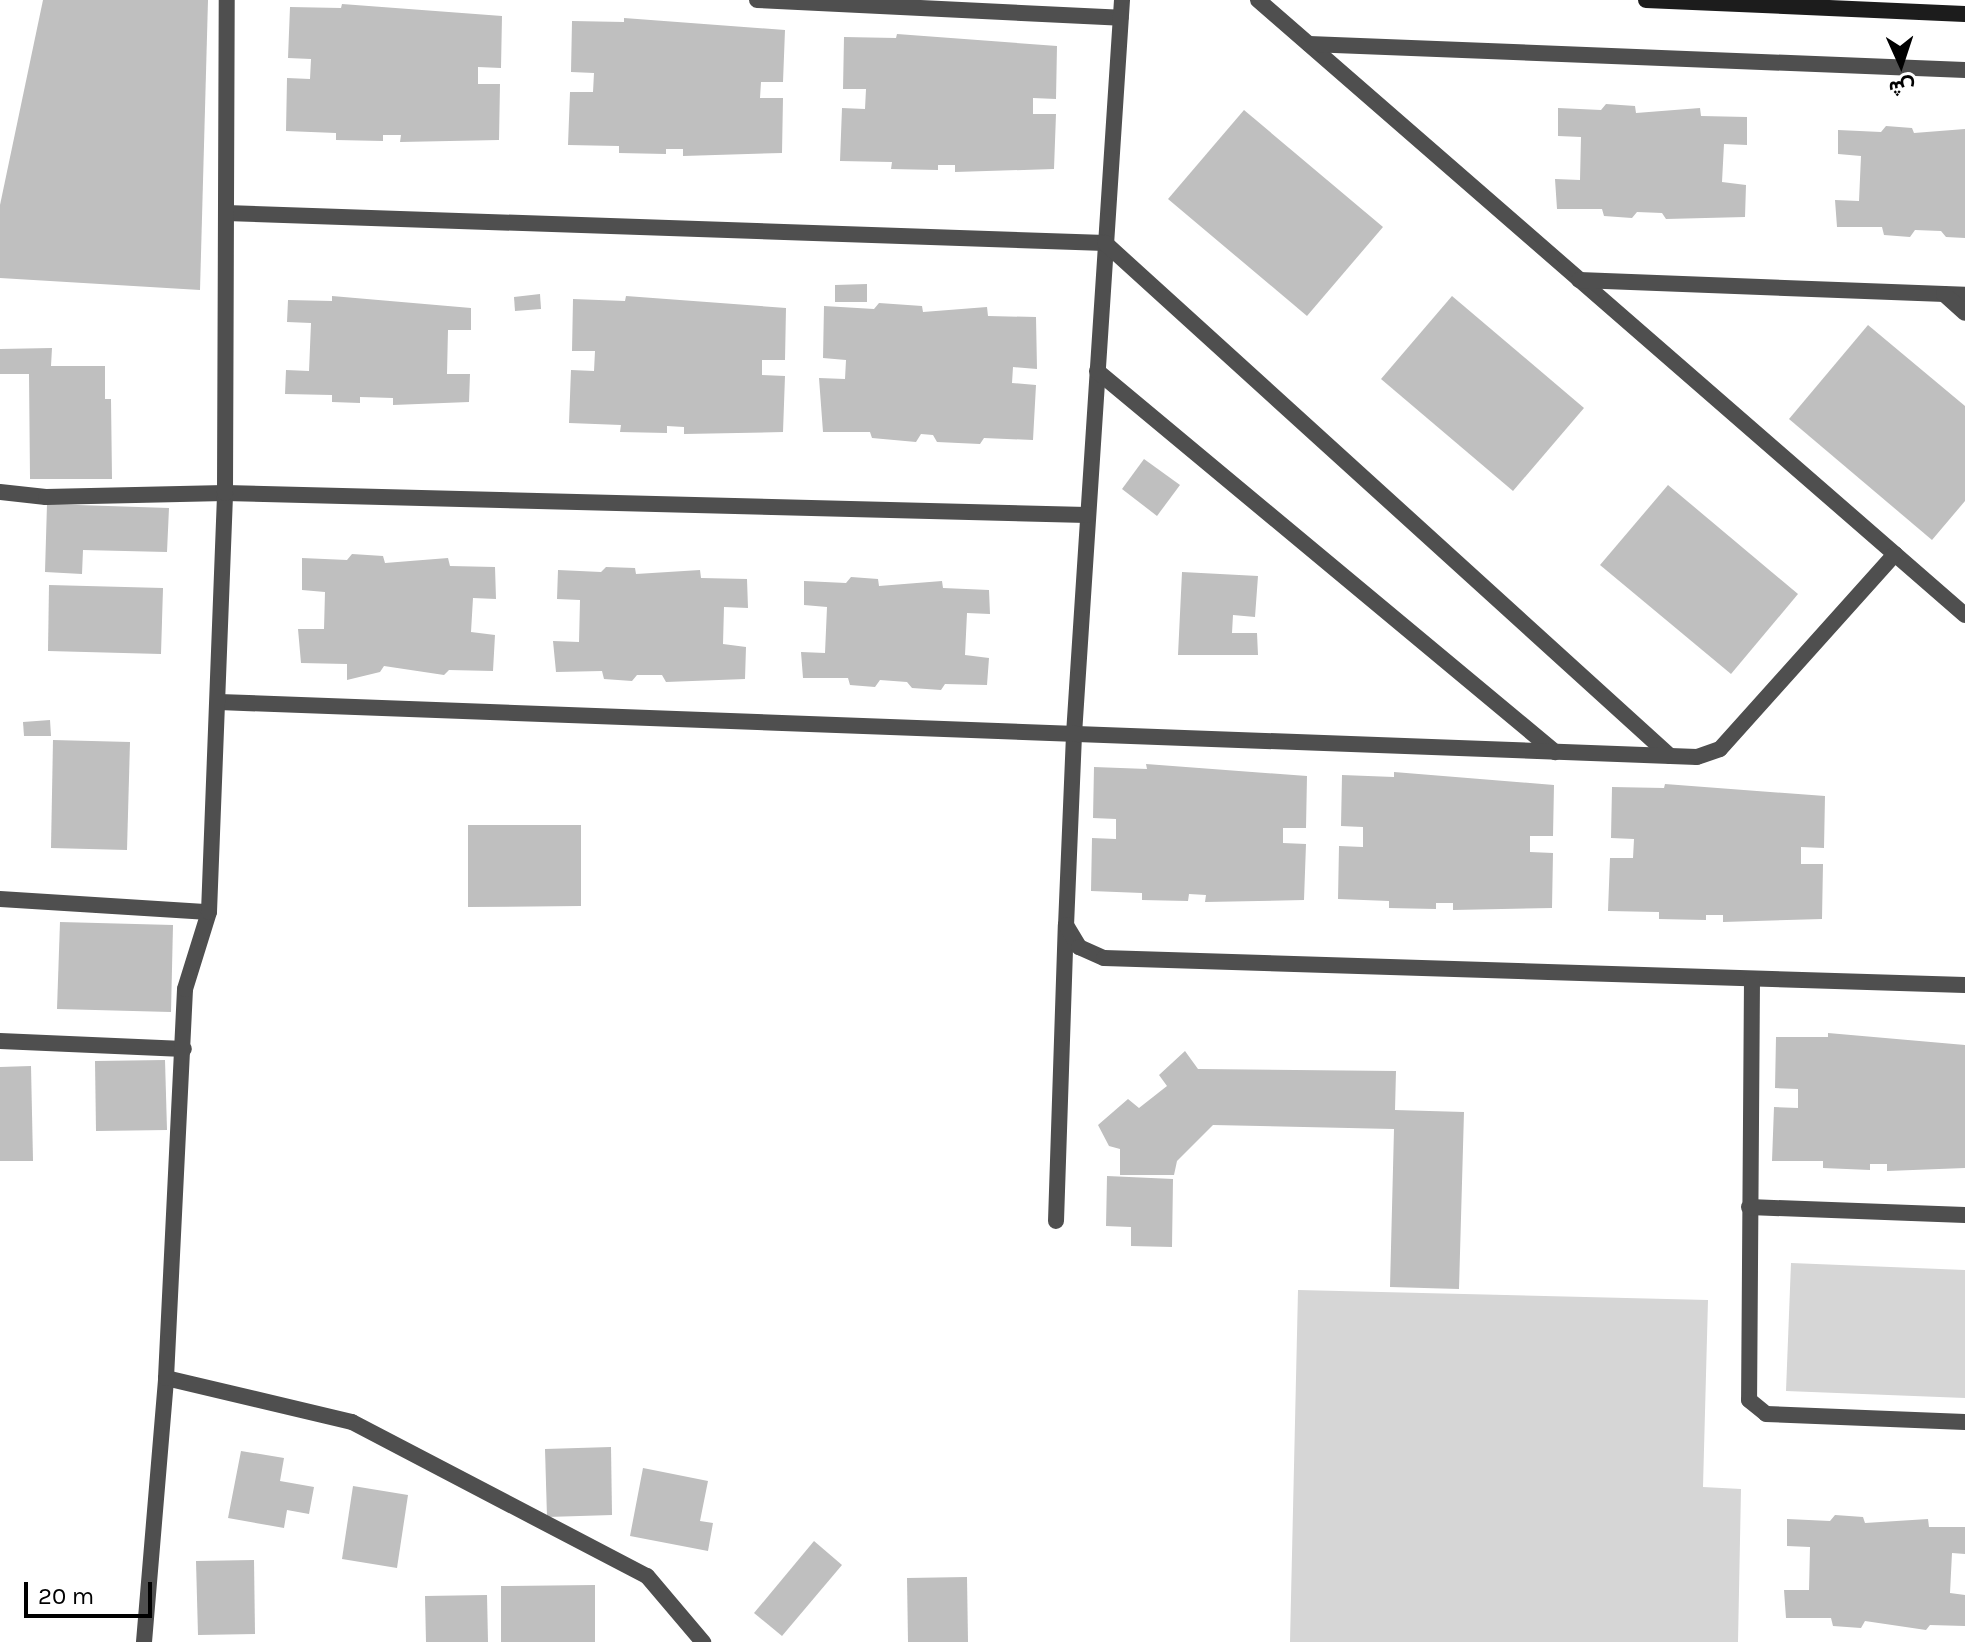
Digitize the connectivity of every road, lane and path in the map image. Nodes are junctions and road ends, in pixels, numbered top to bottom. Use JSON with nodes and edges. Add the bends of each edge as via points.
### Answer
{"nodes":[{"id":1,"x":227,"y":0,"type":"edge"},
{"id":2,"x":757,"y":0,"type":"edge"},
{"id":3,"x":1122,"y":0,"type":"edge"},
{"id":4,"x":1258,"y":0,"type":"edge"},
{"id":5,"x":1646,"y":0,"type":"edge"},
{"id":6,"x":1965,"y":14,"type":"edge"},
{"id":7,"x":1121,"y":18,"type":"junction"},
{"id":8,"x":1309,"y":44,"type":"junction"},
{"id":9,"x":1965,"y":70,"type":"edge"},
{"id":10,"x":226,"y":213,"type":"junction"},
{"id":11,"x":1105,"y":243,"type":"junction"},
{"id":12,"x":1579,"y":280,"type":"junction"},
{"id":13,"x":1944,"y":294,"type":"junction"},
{"id":14,"x":1965,"y":295,"type":"edge"},
{"id":15,"x":1965,"y":313,"type":"edge"},
{"id":16,"x":1097,"y":371,"type":"junction"},
{"id":17,"x":0,"y":492,"type":"edge"},
{"id":18,"x":225,"y":493,"type":"junction"},
{"id":19,"x":1087,"y":515,"type":"junction"},
{"id":20,"x":1895,"y":554,"type":"junction"},
{"id":21,"x":1965,"y":615,"type":"edge"},
{"id":22,"x":219,"y":702,"type":"junction"},
{"id":23,"x":1074,"y":735,"type":"junction"},
{"id":24,"x":1555,"y":752,"type":"junction"},
{"id":25,"x":1670,"y":756,"type":"junction"},
{"id":26,"x":0,"y":899,"type":"edge"},
{"id":27,"x":209,"y":912,"type":"junction"},
{"id":28,"x":1066,"y":925,"type":"junction"},
{"id":29,"x":1752,"y":979,"type":"junction"},
{"id":30,"x":1965,"y":985,"type":"edge"},
{"id":31,"x":0,"y":1041,"type":"edge"},
{"id":32,"x":184,"y":1049,"type":"junction"},
{"id":33,"x":1749,"y":1207,"type":"junction"},
{"id":34,"x":1965,"y":1215,"type":"edge"},
{"id":35,"x":1056,"y":1221,"type":"dead end"},
{"id":36,"x":166,"y":1378,"type":"junction"},
{"id":37,"x":1965,"y":1422,"type":"edge"},
{"id":38,"x":144,"y":1642,"type":"edge"},
{"id":39,"x":703,"y":1642,"type":"edge"}],
"edges":[{"from":1,"to":10,"type":"street"},
{"from":2,"to":7,"type":"street"},
{"from":3,"to":7,"type":"street"},
{"from":4,"to":8,"type":"street"},
{"from":5,"to":6,"type":"main road"},
{"from":7,"to":11,"type":"street"},
{"from":8,"to":9,"type":"street"},
{"from":8,"to":12,"type":"street"},
{"from":10,"to":11,"type":"street"},
{"from":10,"to":18,"type":"street"},
{"from":11,"to":16,"type":"street"},
{"from":11,"to":25,"type":"street"},
{"from":12,"to":13,"type":"street"},
{"from":12,"to":20,"type":"street"},
{"from":13,"to":14,"type":"street"},
{"from":13,"to":15,"type":"street"},
{"from":16,"to":19,"type":"street"},
{"from":16,"to":24,"type":"street"},
{"from":17,"to":18,"type":"street","via":[[46,497]]},
{"from":18,"to":19,"type":"street"},
{"from":18,"to":22,"type":"street"},
{"from":19,"to":23,"type":"street"},
{"from":20,"to":21,"type":"street"},
{"from":20,"to":25,"type":"street","via":[[1720,749],[1697,757]]},
{"from":22,"to":23,"type":"street"},
{"from":22,"to":27,"type":"street"},
{"from":23,"to":24,"type":"street"},
{"from":23,"to":28,"type":"street"},
{"from":24,"to":25,"type":"street"},
{"from":26,"to":27,"type":"street"},
{"from":27,"to":32,"type":"street","via":[[185,989]]},
{"from":28,"to":29,"type":"street","via":[[1079,947],[1104,958]]},
{"from":28,"to":35,"type":"street"},
{"from":29,"to":30,"type":"street"},
{"from":29,"to":33,"type":"street"},
{"from":31,"to":32,"type":"street"},
{"from":32,"to":36,"type":"street"},
{"from":33,"to":34,"type":"street"},
{"from":33,"to":37,"type":"street","via":[[1749,1400],[1766,1414]]},
{"from":36,"to":38,"type":"street"},
{"from":36,"to":39,"type":"street","via":[[352,1422],[647,1576]]}]}
